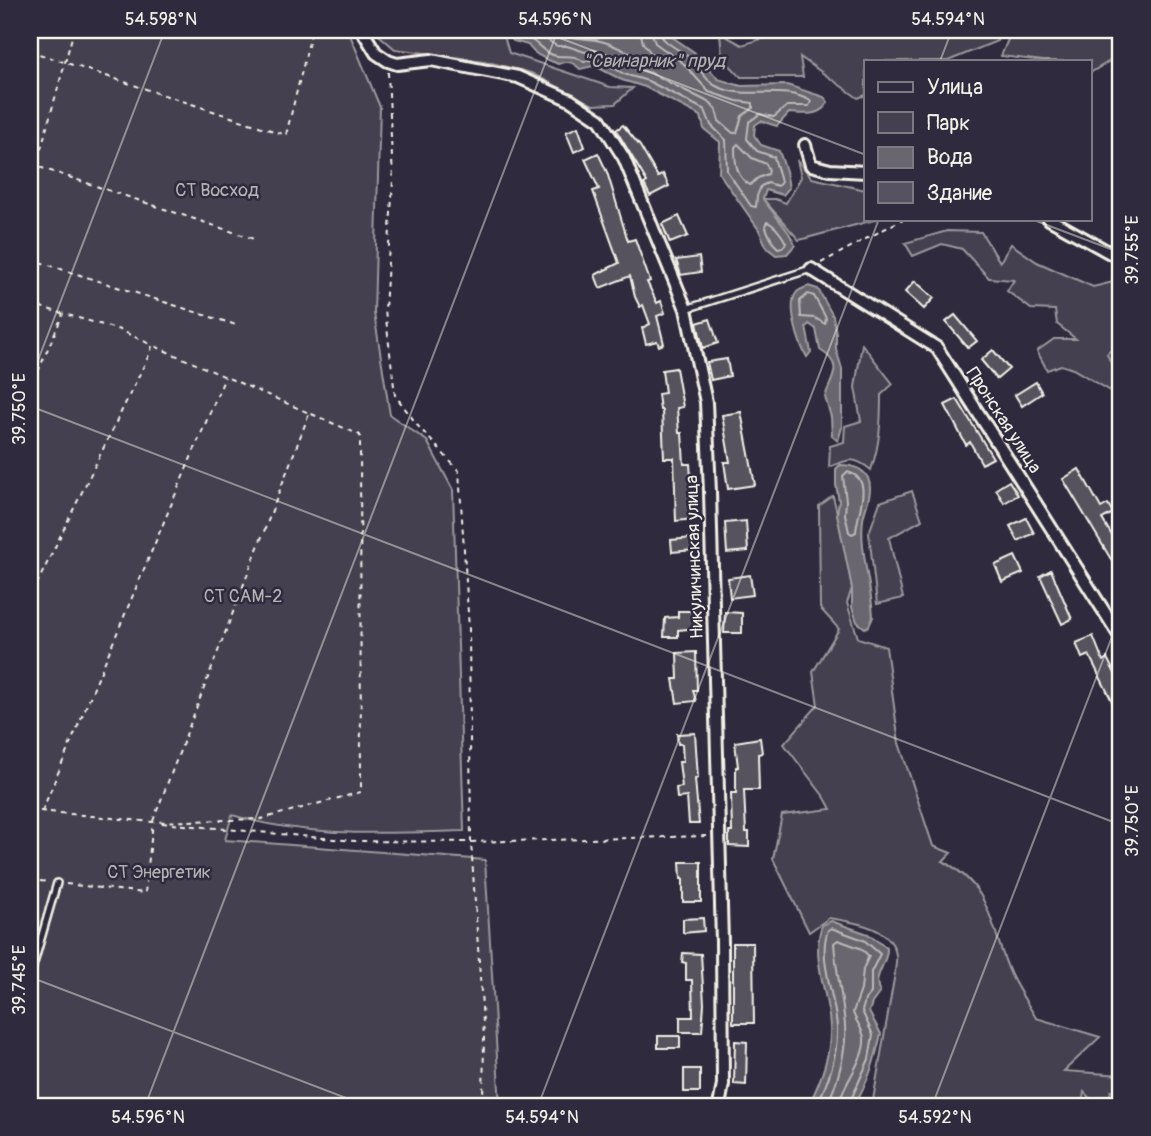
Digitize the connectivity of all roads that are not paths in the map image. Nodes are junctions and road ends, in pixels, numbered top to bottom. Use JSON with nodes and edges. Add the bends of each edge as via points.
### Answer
{"nodes":[{"id":1,"x":362,"y":30,"type":"edge"},
{"id":2,"x":805,"y":145,"type":"dead end"},
{"id":3,"x":864,"y":172,"type":"edge"},
{"id":4,"x":1051,"y":220,"type":"edge"},
{"id":5,"x":1121,"y":260,"type":"edge"},
{"id":6,"x":811,"y":269,"type":"joint"},
{"id":7,"x":686,"y":309,"type":"junction"},
{"id":8,"x":1121,"y":638,"type":"edge"},
{"id":9,"x":57,"y":883,"type":"road end"},
{"id":10,"x":30,"y":977,"type":"edge"},
{"id":11,"x":719,"y":1106,"type":"edge"}],
"edges":[{"from":1,"to":7,"type":"street","name":"Никуличинская улица","via":[[376,54],[388,61],[431,60],[518,77],[570,100],[600,120],[624,158]]},
{"from":2,"to":3,"type":"street","via":[[811,166]]},
{"from":4,"to":5,"type":"street"},
{"from":6,"to":7,"type":"lane"},
{"from":6,"to":8,"type":"street","name":"Пронская улица","via":[[937,348]]},
{"from":7,"to":11,"type":"street","name":"Никуличинская улица","via":[[706,402],[710,492],[723,1084]]},
{"from":9,"to":10,"type":"lane"}]}
